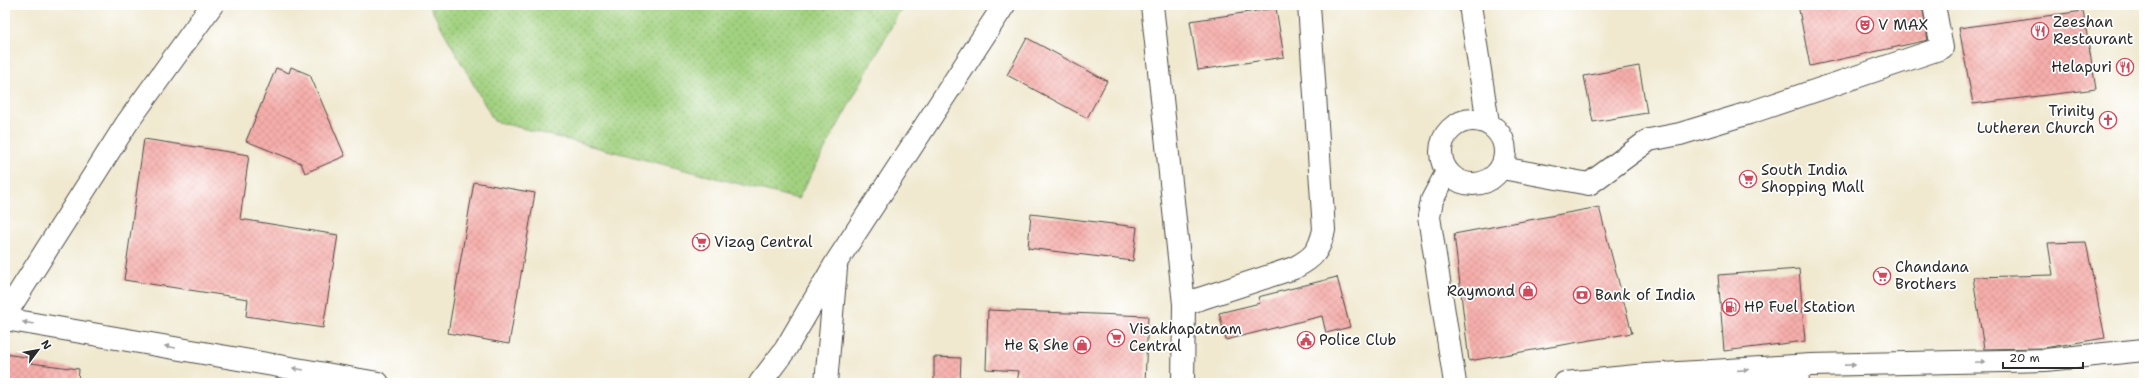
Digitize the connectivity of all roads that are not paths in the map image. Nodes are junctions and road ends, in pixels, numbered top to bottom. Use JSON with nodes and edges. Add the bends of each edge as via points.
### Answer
{"nodes":[{"id":1,"x":212,"y":5,"type":"edge"},
{"id":2,"x":1004,"y":5,"type":"edge"},
{"id":3,"x":1152,"y":5,"type":"edge"},
{"id":4,"x":1309,"y":5,"type":"edge"},
{"id":5,"x":1470,"y":5,"type":"edge"},
{"id":6,"x":1934,"y":5,"type":"edge"},
{"id":7,"x":1488,"y":123,"type":"junction"},
{"id":8,"x":1502,"y":168,"type":"junction"},
{"id":9,"x":1447,"y":172,"type":"junction"},
{"id":10,"x":837,"y":261,"type":"junction"},
{"id":11,"x":1184,"y":304,"type":"junction"},
{"id":12,"x":5,"y":315,"type":"edge"},
{"id":13,"x":5,"y":319,"type":"edge"},
{"id":14,"x":2144,"y":350,"type":"edge"},
{"id":15,"x":1829,"y":374,"type":"edge"},
{"id":16,"x":1797,"y":375,"type":"edge"},
{"id":17,"x":378,"y":383,"type":"edge"},
{"id":18,"x":760,"y":383,"type":"edge"},
{"id":19,"x":826,"y":383,"type":"edge"},
{"id":20,"x":1183,"y":383,"type":"edge"},
{"id":21,"x":1455,"y":383,"type":"edge"},
{"id":22,"x":1565,"y":383,"type":"edge"}],
"edges":[{"from":1,"to":12,"type":"street","via":[[126,123]]},
{"from":2,"to":10,"type":"street"},
{"from":3,"to":11,"type":"street"},
{"from":4,"to":11,"type":"street","via":[[1324,230],[1320,246],[1309,260],[1294,268]]},
{"from":5,"to":7,"type":"street"},
{"from":6,"to":8,"type":"street","via":[[1942,48],[1749,113],[1680,134],[1649,140],[1589,184]]},
{"from":7,"to":8,"type":"street","via":[[1496,129],[1504,142],[1506,158]]},
{"from":7,"to":9,"type":"street","via":[[1478,119],[1467,120],[1448,130],[1441,151],[1442,162]]},
{"from":8,"to":9,"type":"street","via":[[1487,182],[1477,184],[1466,184]]},
{"from":9,"to":21,"type":"street","via":[[1432,200],[1429,217]]},
{"from":10,"to":18,"type":"street","via":[[785,350]]},
{"from":10,"to":19,"type":"street"},
{"from":11,"to":20,"type":"street"},
{"from":17,"to":13,"type":"street","one_way":true},
{"from":15,"to":14,"type":"street","one_way":true,"via":[[2046,360]]},
{"from":15,"to":16,"type":"street"},
{"from":22,"to":16,"type":"street","one_way":true,"via":[[1632,376]]}]}
